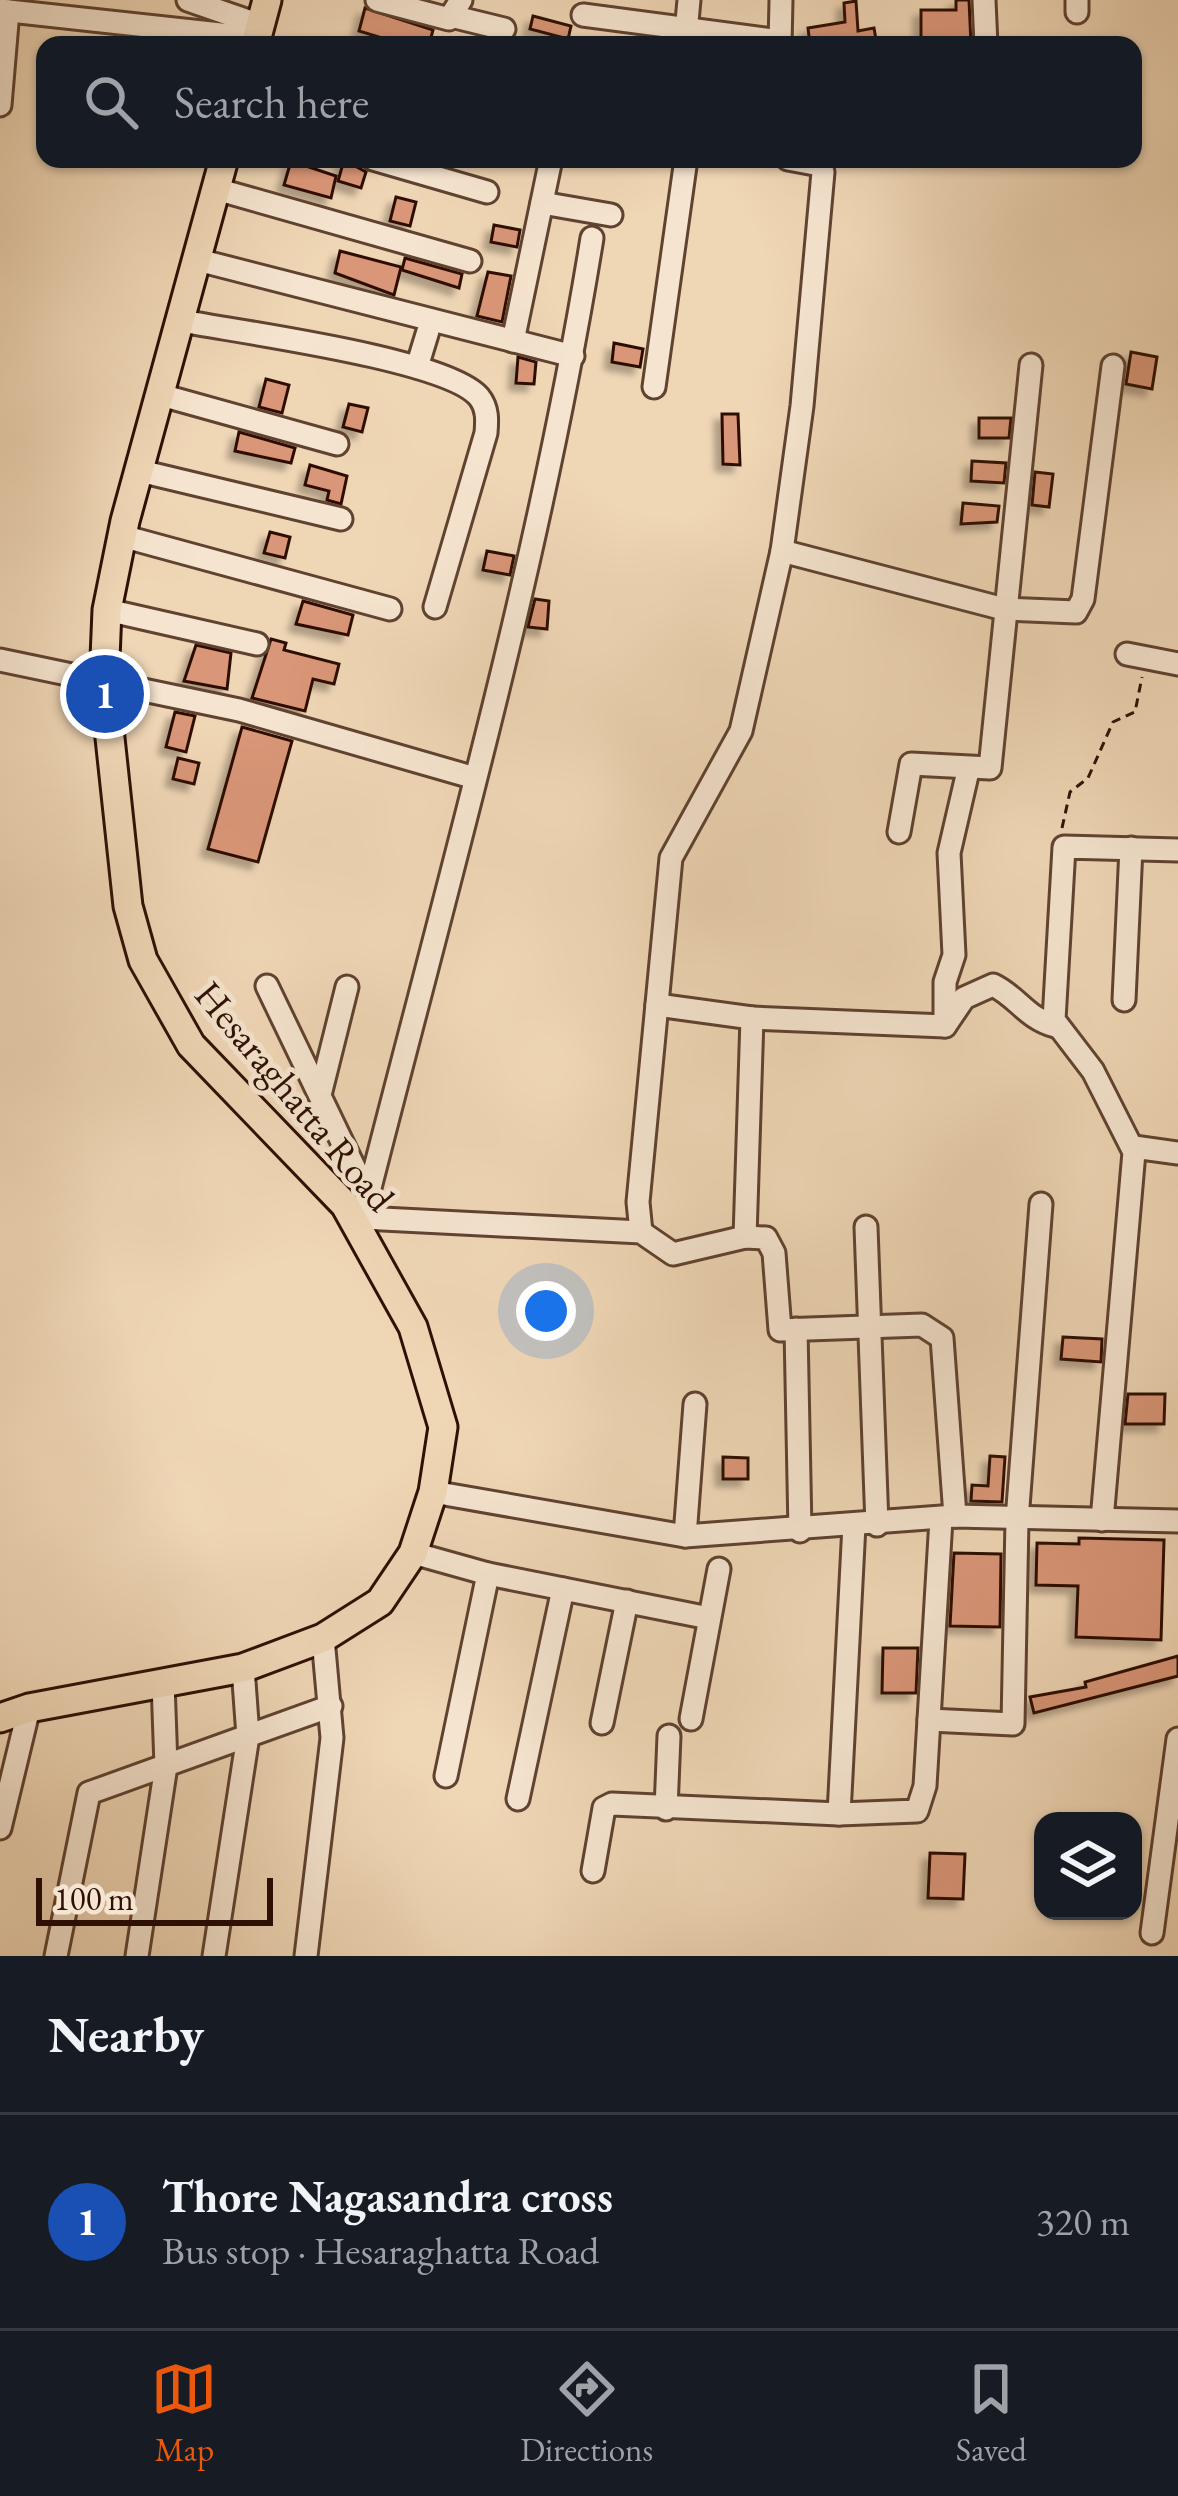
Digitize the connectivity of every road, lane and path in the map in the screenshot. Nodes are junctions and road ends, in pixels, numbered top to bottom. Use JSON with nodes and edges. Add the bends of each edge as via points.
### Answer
{"nodes":[{"id":1,"x":188,"y":0,"type":"edge"},
{"id":2,"x":377,"y":0,"type":"edge"},
{"id":3,"x":689,"y":0,"type":"edge"},
{"id":4,"x":781,"y":0,"type":"edge"},
{"id":5,"x":983,"y":0,"type":"edge"},
{"id":6,"x":458,"y":8,"type":"edge"},
{"id":7,"x":4,"y":10,"type":"edge"},
{"id":8,"x":583,"y":15,"type":"dead end"},
{"id":9,"x":260,"y":27,"type":"edge"},
{"id":10,"x":504,"y":28,"type":"dead end"},
{"id":11,"x":690,"y":36,"type":"edge"},
{"id":12,"x":695,"y":36,"type":"edge"},
{"id":13,"x":780,"y":36,"type":"edge"},
{"id":14,"x":985,"y":36,"type":"edge"},
{"id":15,"x":0,"y":105,"type":"edge"},
{"id":16,"x":222,"y":168,"type":"edge"},
{"id":17,"x":404,"y":168,"type":"edge"},
{"id":18,"x":549,"y":168,"type":"edge"},
{"id":19,"x":685,"y":168,"type":"edge"},
{"id":20,"x":821,"y":168,"type":"edge"},
{"id":21,"x":216,"y":189,"type":"junction"},
{"id":22,"x":487,"y":192,"type":"dead end"},
{"id":23,"x":542,"y":202,"type":"junction"},
{"id":24,"x":611,"y":215,"type":"dead end"},
{"id":25,"x":592,"y":238,"type":"dead end"},
{"id":26,"x":198,"y":260,"type":"junction"},
{"id":27,"x":470,"y":261,"type":"dead end"},
{"id":28,"x":182,"y":321,"type":"junction"},
{"id":29,"x":428,"y":332,"type":"dead end"},
{"id":30,"x":513,"y":341,"type":"junction"},
{"id":31,"x":573,"y":356,"type":"junction"},
{"id":32,"x":1030,"y":365,"type":"dead end"},
{"id":33,"x":1113,"y":366,"type":"dead end"},
{"id":34,"x":417,"y":367,"type":"junction"},
{"id":35,"x":654,"y":387,"type":"dead end"},
{"id":36,"x":161,"y":395,"type":"junction"},
{"id":37,"x":338,"y":445,"type":"dead end"},
{"id":38,"x":140,"y":471,"type":"junction"},
{"id":39,"x":340,"y":519,"type":"dead end"},
{"id":40,"x":122,"y":536,"type":"junction"},
{"id":41,"x":782,"y":551,"type":"junction"},
{"id":42,"x":435,"y":607,"type":"dead end"},
{"id":43,"x":1004,"y":608,"type":"junction"},
{"id":44,"x":390,"y":609,"type":"dead end"},
{"id":45,"x":106,"y":610,"type":"junction"},
{"id":46,"x":257,"y":644,"type":"dead end"},
{"id":47,"x":1137,"y":656,"type":"joint"},
{"id":48,"x":0,"y":660,"type":"edge"},
{"id":49,"x":1178,"y":664,"type":"edge"},
{"id":50,"x":104,"y":682,"type":"junction"},
{"id":51,"x":968,"y":771,"type":"junction"},
{"id":52,"x":476,"y":778,"type":"junction"},
{"id":53,"x":899,"y":832,"type":"dead end"},
{"id":54,"x":1064,"y":847,"type":"junction"},
{"id":55,"x":1131,"y":848,"type":"junction"},
{"id":56,"x":1178,"y":850,"type":"edge"},
{"id":57,"x":267,"y":986,"type":"dead end"},
{"id":58,"x":347,"y":987,"type":"dead end"},
{"id":59,"x":1124,"y":1000,"type":"dead end"},
{"id":60,"x":657,"y":1005,"type":"junction"},
{"id":61,"x":752,"y":1018,"type":"junction"},
{"id":62,"x":945,"y":1026,"type":"junction"},
{"id":63,"x":1055,"y":1026,"type":"junction"},
{"id":64,"x":321,"y":1091,"type":"junction"},
{"id":65,"x":1134,"y":1147,"type":"junction"},
{"id":66,"x":1178,"y":1153,"type":"edge"},
{"id":67,"x":1041,"y":1204,"type":"dead end"},
{"id":68,"x":364,"y":1215,"type":"junction"},
{"id":69,"x":866,"y":1227,"type":"dead end"},
{"id":70,"x":640,"y":1232,"type":"junction"},
{"id":71,"x":745,"y":1237,"type":"junction"},
{"id":72,"x":872,"y":1323,"type":"junction"},
{"id":73,"x":796,"y":1329,"type":"junction"},
{"id":74,"x":695,"y":1404,"type":"dead end"},
{"id":75,"x":433,"y":1492,"type":"junction"},
{"id":76,"x":948,"y":1518,"type":"junction"},
{"id":77,"x":1018,"y":1520,"type":"junction"},
{"id":78,"x":1102,"y":1520,"type":"junction"},
{"id":79,"x":1178,"y":1521,"type":"edge"},
{"id":80,"x":854,"y":1525,"type":"junction"},
{"id":81,"x":878,"y":1525,"type":"junction"},
{"id":82,"x":800,"y":1531,"type":"junction"},
{"id":83,"x":685,"y":1535,"type":"junction"},
{"id":84,"x":413,"y":1553,"type":"junction"},
{"id":85,"x":719,"y":1570,"type":"dead end"},
{"id":86,"x":488,"y":1574,"type":"junction"},
{"id":87,"x":563,"y":1589,"type":"junction"},
{"id":88,"x":626,"y":1601,"type":"junction"},
{"id":89,"x":709,"y":1618,"type":"junction"},
{"id":90,"x":323,"y":1638,"type":"junction"},
{"id":91,"x":243,"y":1668,"type":"junction"},
{"id":92,"x":164,"y":1683,"type":"junction"},
{"id":93,"x":331,"y":1706,"type":"junction"},
{"id":94,"x":29,"y":1708,"type":"junction"},
{"id":95,"x":0,"y":1718,"type":"edge"},
{"id":96,"x":691,"y":1719,"type":"dead end"},
{"id":97,"x":929,"y":1720,"type":"junction"},
{"id":98,"x":602,"y":1723,"type":"dead end"},
{"id":99,"x":248,"y":1736,"type":"junction"},
{"id":100,"x":669,"y":1736,"type":"dead end"},
{"id":101,"x":1178,"y":1739,"type":"edge"},
{"id":102,"x":166,"y":1766,"type":"junction"},
{"id":103,"x":1176,"y":1770,"type":"edge"},
{"id":104,"x":446,"y":1776,"type":"dead end"},
{"id":105,"x":518,"y":1799,"type":"dead end"},
{"id":106,"x":666,"y":1809,"type":"junction"},
{"id":107,"x":839,"y":1814,"type":"junction"},
{"id":108,"x":0,"y":1828,"type":"edge"},
{"id":109,"x":1170,"y":1853,"type":"edge"},
{"id":110,"x":593,"y":1871,"type":"dead end"},
{"id":111,"x":1152,"y":1934,"type":"dead end"},
{"id":112,"x":305,"y":1954,"type":"edge"},
{"id":113,"x":56,"y":1956,"type":"edge"},
{"id":114,"x":137,"y":1956,"type":"edge"},
{"id":115,"x":214,"y":1956,"type":"edge"}],
"edges":[{"from":1,"to":9,"type":"street"},
{"from":2,"to":6,"type":"street"},
{"from":3,"to":12,"type":"street"},
{"from":4,"to":13,"type":"street"},
{"from":5,"to":14,"type":"street"},
{"from":6,"to":10,"type":"street"},
{"from":7,"to":9,"type":"street"},
{"from":7,"to":15,"type":"street"},
{"from":8,"to":11,"type":"street"},
{"from":16,"to":21,"type":"main road","name":"Hesaraghatta Road"},
{"from":17,"to":22,"type":"street"},
{"from":18,"to":23,"type":"street"},
{"from":19,"to":35,"type":"street"},
{"from":20,"to":41,"type":"street"},
{"from":21,"to":26,"type":"main road","name":"Hesaraghatta Road"},
{"from":21,"to":27,"type":"street"},
{"from":23,"to":24,"type":"street"},
{"from":23,"to":30,"type":"street"},
{"from":25,"to":31,"type":"street"},
{"from":26,"to":28,"type":"main road","name":"Hesaraghatta Road"},
{"from":26,"to":30,"type":"street"},
{"from":28,"to":34,"type":"street"},
{"from":28,"to":36,"type":"main road","name":"Hesaraghatta Road"},
{"from":29,"to":34,"type":"street"},
{"from":30,"to":31,"type":"street"},
{"from":31,"to":52,"type":"street"},
{"from":32,"to":43,"type":"street"},
{"from":33,"to":43,"type":"street","via":[[1082,607],[1063,615]]},
{"from":34,"to":42,"type":"street","via":[[479,397],[487,413]]},
{"from":36,"to":37,"type":"street"},
{"from":36,"to":38,"type":"main road","name":"Hesaraghatta Road"},
{"from":38,"to":39,"type":"street"},
{"from":38,"to":40,"type":"main road","name":"Hesaraghatta Road"},
{"from":40,"to":44,"type":"street"},
{"from":40,"to":45,"type":"main road","name":"Hesaraghatta Road"},
{"from":41,"to":43,"type":"street"},
{"from":41,"to":60,"type":"street","via":[[741,731],[671,858]]},
{"from":43,"to":51,"type":"street","via":[[990,768]]},
{"from":45,"to":46,"type":"street"},
{"from":45,"to":50,"type":"main road","name":"Hesaraghatta Road"},
{"from":47,"to":49,"type":"street"},
{"from":47,"to":54,"type":"path","via":[[1135,712],[1113,722],[1088,778],[1070,792]]},
{"from":48,"to":50,"type":"street"},
{"from":50,"to":52,"type":"street","via":[[239,710]]},
{"from":50,"to":68,"type":"main road","name":"Hesaraghatta Road","via":[[122,873],[143,960],[191,1045],[345,1205]]},
{"from":51,"to":53,"type":"street","via":[[911,764]]},
{"from":51,"to":62,"type":"street","via":[[949,853],[954,955]]},
{"from":52,"to":68,"type":"street"},
{"from":54,"to":55,"type":"street"},
{"from":54,"to":63,"type":"street"},
{"from":55,"to":56,"type":"street"},
{"from":55,"to":59,"type":"street"},
{"from":57,"to":64,"type":"street"},
{"from":58,"to":64,"type":"street"},
{"from":60,"to":61,"type":"street"},
{"from":60,"to":70,"type":"street"},
{"from":61,"to":62,"type":"street"},
{"from":61,"to":71,"type":"street"},
{"from":62,"to":63,"type":"street","via":[[964,998],[993,985],[1030,1019]]},
{"from":63,"to":65,"type":"street","via":[[1094,1071]]},
{"from":64,"to":68,"type":"street"},
{"from":65,"to":66,"type":"street"},
{"from":65,"to":78,"type":"street"},
{"from":67,"to":77,"type":"street"},
{"from":68,"to":70,"type":"street"},
{"from":68,"to":75,"type":"main road","name":"Hesaraghatta Road","via":[[413,1328],[443,1427]]},
{"from":69,"to":72,"type":"street"},
{"from":70,"to":71,"type":"street","via":[[673,1254]]},
{"from":71,"to":73,"type":"street","via":[[771,1243],[778,1328]]},
{"from":72,"to":73,"type":"street"},
{"from":72,"to":76,"type":"street","via":[[936,1329],[947,1348]]},
{"from":72,"to":81,"type":"street"},
{"from":73,"to":82,"type":"street"},
{"from":74,"to":83,"type":"street"},
{"from":75,"to":83,"type":"street"},
{"from":75,"to":84,"type":"main road","name":"Hesaraghatta Road"},
{"from":76,"to":77,"type":"street"},
{"from":76,"to":81,"type":"street"},
{"from":76,"to":97,"type":"street"},
{"from":77,"to":78,"type":"street"},
{"from":77,"to":97,"type":"street","via":[[1013,1724]]},
{"from":78,"to":79,"type":"street"},
{"from":80,"to":81,"type":"street"},
{"from":80,"to":82,"type":"street"},
{"from":80,"to":107,"type":"street"},
{"from":82,"to":83,"type":"street"},
{"from":84,"to":86,"type":"street"},
{"from":84,"to":90,"type":"main road","name":"Hesaraghatta Road","via":[[380,1602]]},
{"from":85,"to":89,"type":"street"},
{"from":86,"to":87,"type":"street"},
{"from":86,"to":104,"type":"street"},
{"from":87,"to":88,"type":"street"},
{"from":87,"to":105,"type":"street"},
{"from":88,"to":89,"type":"street"},
{"from":88,"to":98,"type":"street"},
{"from":89,"to":96,"type":"street"},
{"from":90,"to":91,"type":"main road","name":"Hesaraghatta Road"},
{"from":90,"to":93,"type":"street"},
{"from":91,"to":92,"type":"main road","name":"Hesaraghatta Road"},
{"from":91,"to":99,"type":"street"},
{"from":92,"to":94,"type":"main road","name":"Hesaraghatta Road"},
{"from":92,"to":102,"type":"street"},
{"from":93,"to":99,"type":"street"},
{"from":93,"to":112,"type":"street"},
{"from":94,"to":95,"type":"main road","name":"Hesaraghatta Road"},
{"from":94,"to":108,"type":"street"},
{"from":97,"to":107,"type":"street","via":[[916,1811]]},
{"from":99,"to":102,"type":"street"},
{"from":99,"to":115,"type":"street"},
{"from":100,"to":106,"type":"street"},
{"from":101,"to":103,"type":"street"},
{"from":102,"to":113,"type":"street","via":[[85,1798]]},
{"from":102,"to":114,"type":"street"},
{"from":103,"to":109,"type":"street"},
{"from":106,"to":107,"type":"street"},
{"from":106,"to":110,"type":"street","via":[[604,1808]]},
{"from":109,"to":111,"type":"street"}]}
